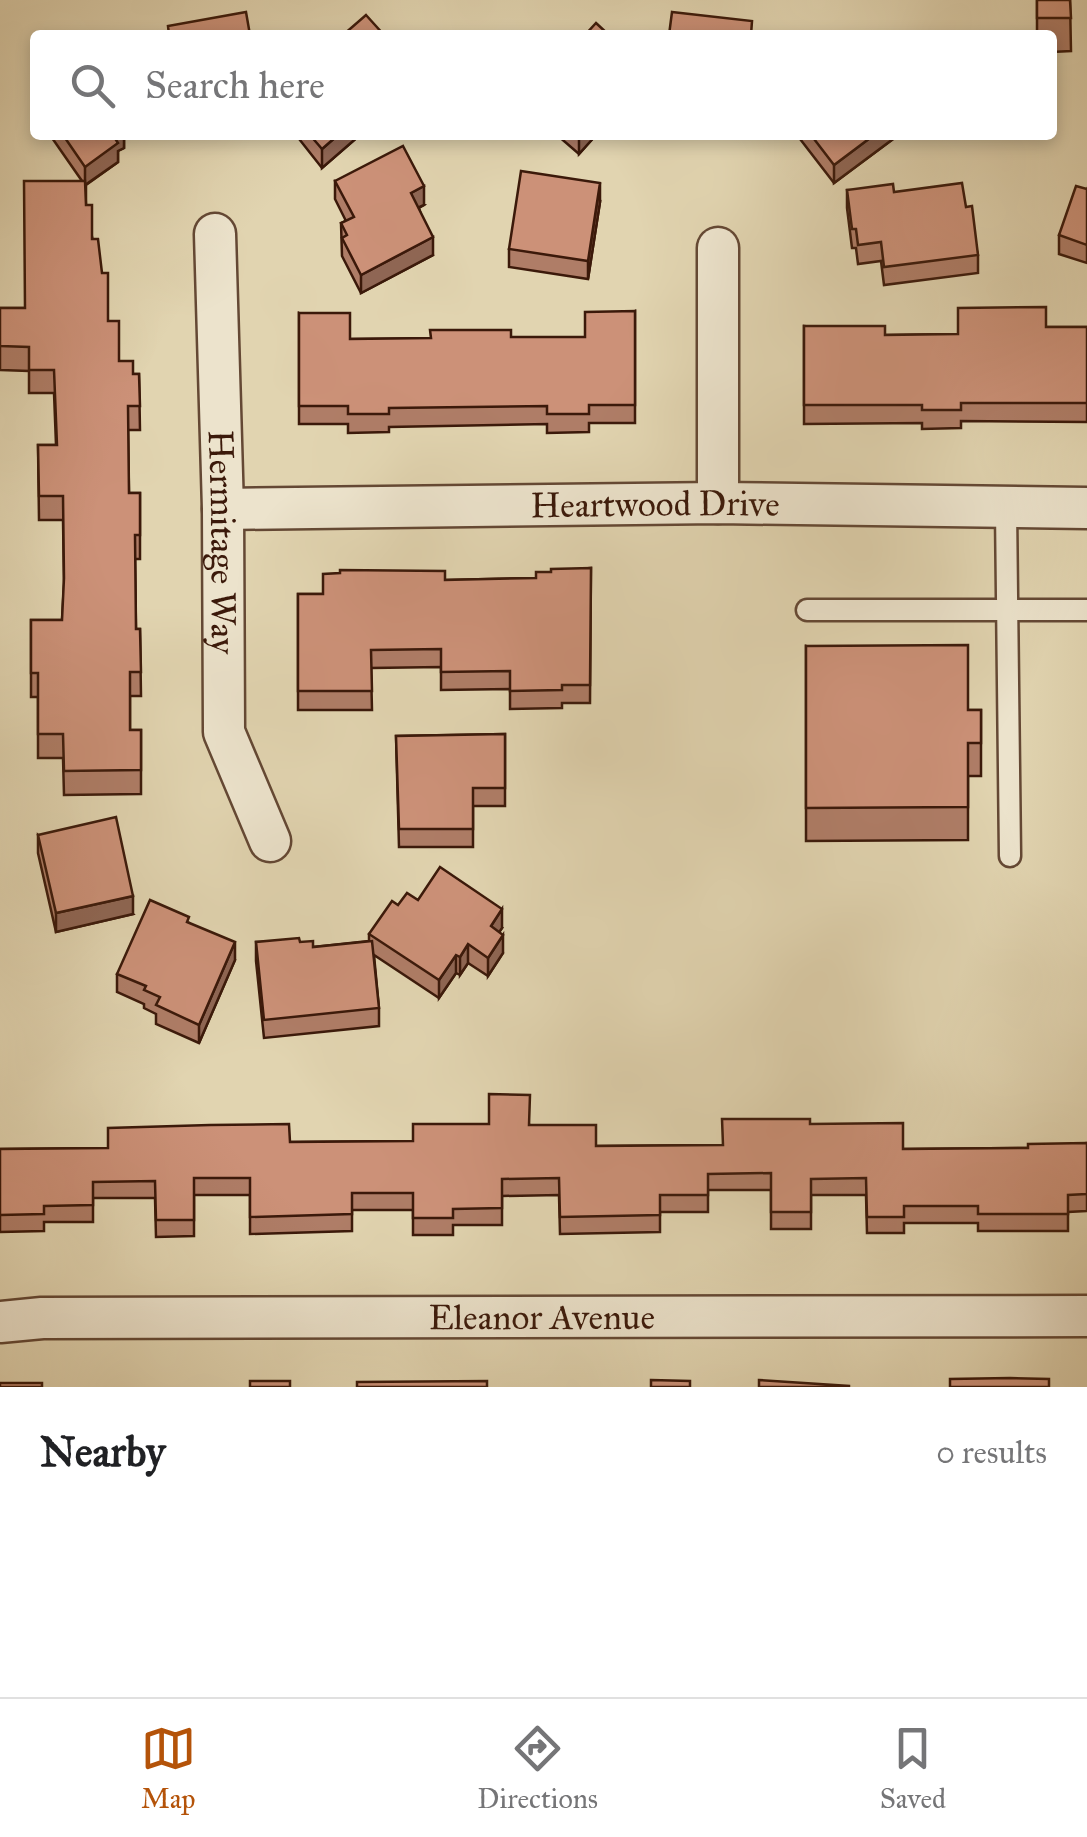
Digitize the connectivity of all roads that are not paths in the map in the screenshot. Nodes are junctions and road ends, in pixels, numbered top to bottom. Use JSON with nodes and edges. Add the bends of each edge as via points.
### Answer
{"nodes":[{"id":1,"x":215,"y":234,"type":"dead end"},
{"id":2,"x":718,"y":248,"type":"dead end"},
{"id":3,"x":718,"y":503,"type":"junction"},
{"id":4,"x":1087,"y":508,"type":"edge"},
{"id":5,"x":222,"y":509,"type":"junction"},
{"id":6,"x":1006,"y":509,"type":"junction"},
{"id":7,"x":1009,"y":609,"type":"junction"},
{"id":8,"x":808,"y":610,"type":"dead end"},
{"id":9,"x":1087,"y":610,"type":"edge"},
{"id":10,"x":270,"y":841,"type":"dead end"},
{"id":11,"x":1010,"y":856,"type":"dead end"},
{"id":12,"x":1087,"y":1316,"type":"edge"},
{"id":13,"x":0,"y":1322,"type":"edge"}],
"edges":[{"from":1,"to":5,"type":"street","name":"Hermitage Way"},
{"from":2,"to":3,"type":"street"},
{"from":3,"to":5,"type":"street","name":"Heartwood Drive"},
{"from":3,"to":6,"type":"street","name":"Heartwood Drive"},
{"from":4,"to":6,"type":"street","name":"Heartwood Drive"},
{"from":5,"to":10,"type":"street","name":"Hermitage Way","via":[[224,732]]},
{"from":6,"to":7,"type":"lane"},
{"from":7,"to":8,"type":"lane"},
{"from":7,"to":9,"type":"lane"},
{"from":7,"to":11,"type":"lane"},
{"from":12,"to":13,"type":"street","name":"Eleanor Avenue"}]}
